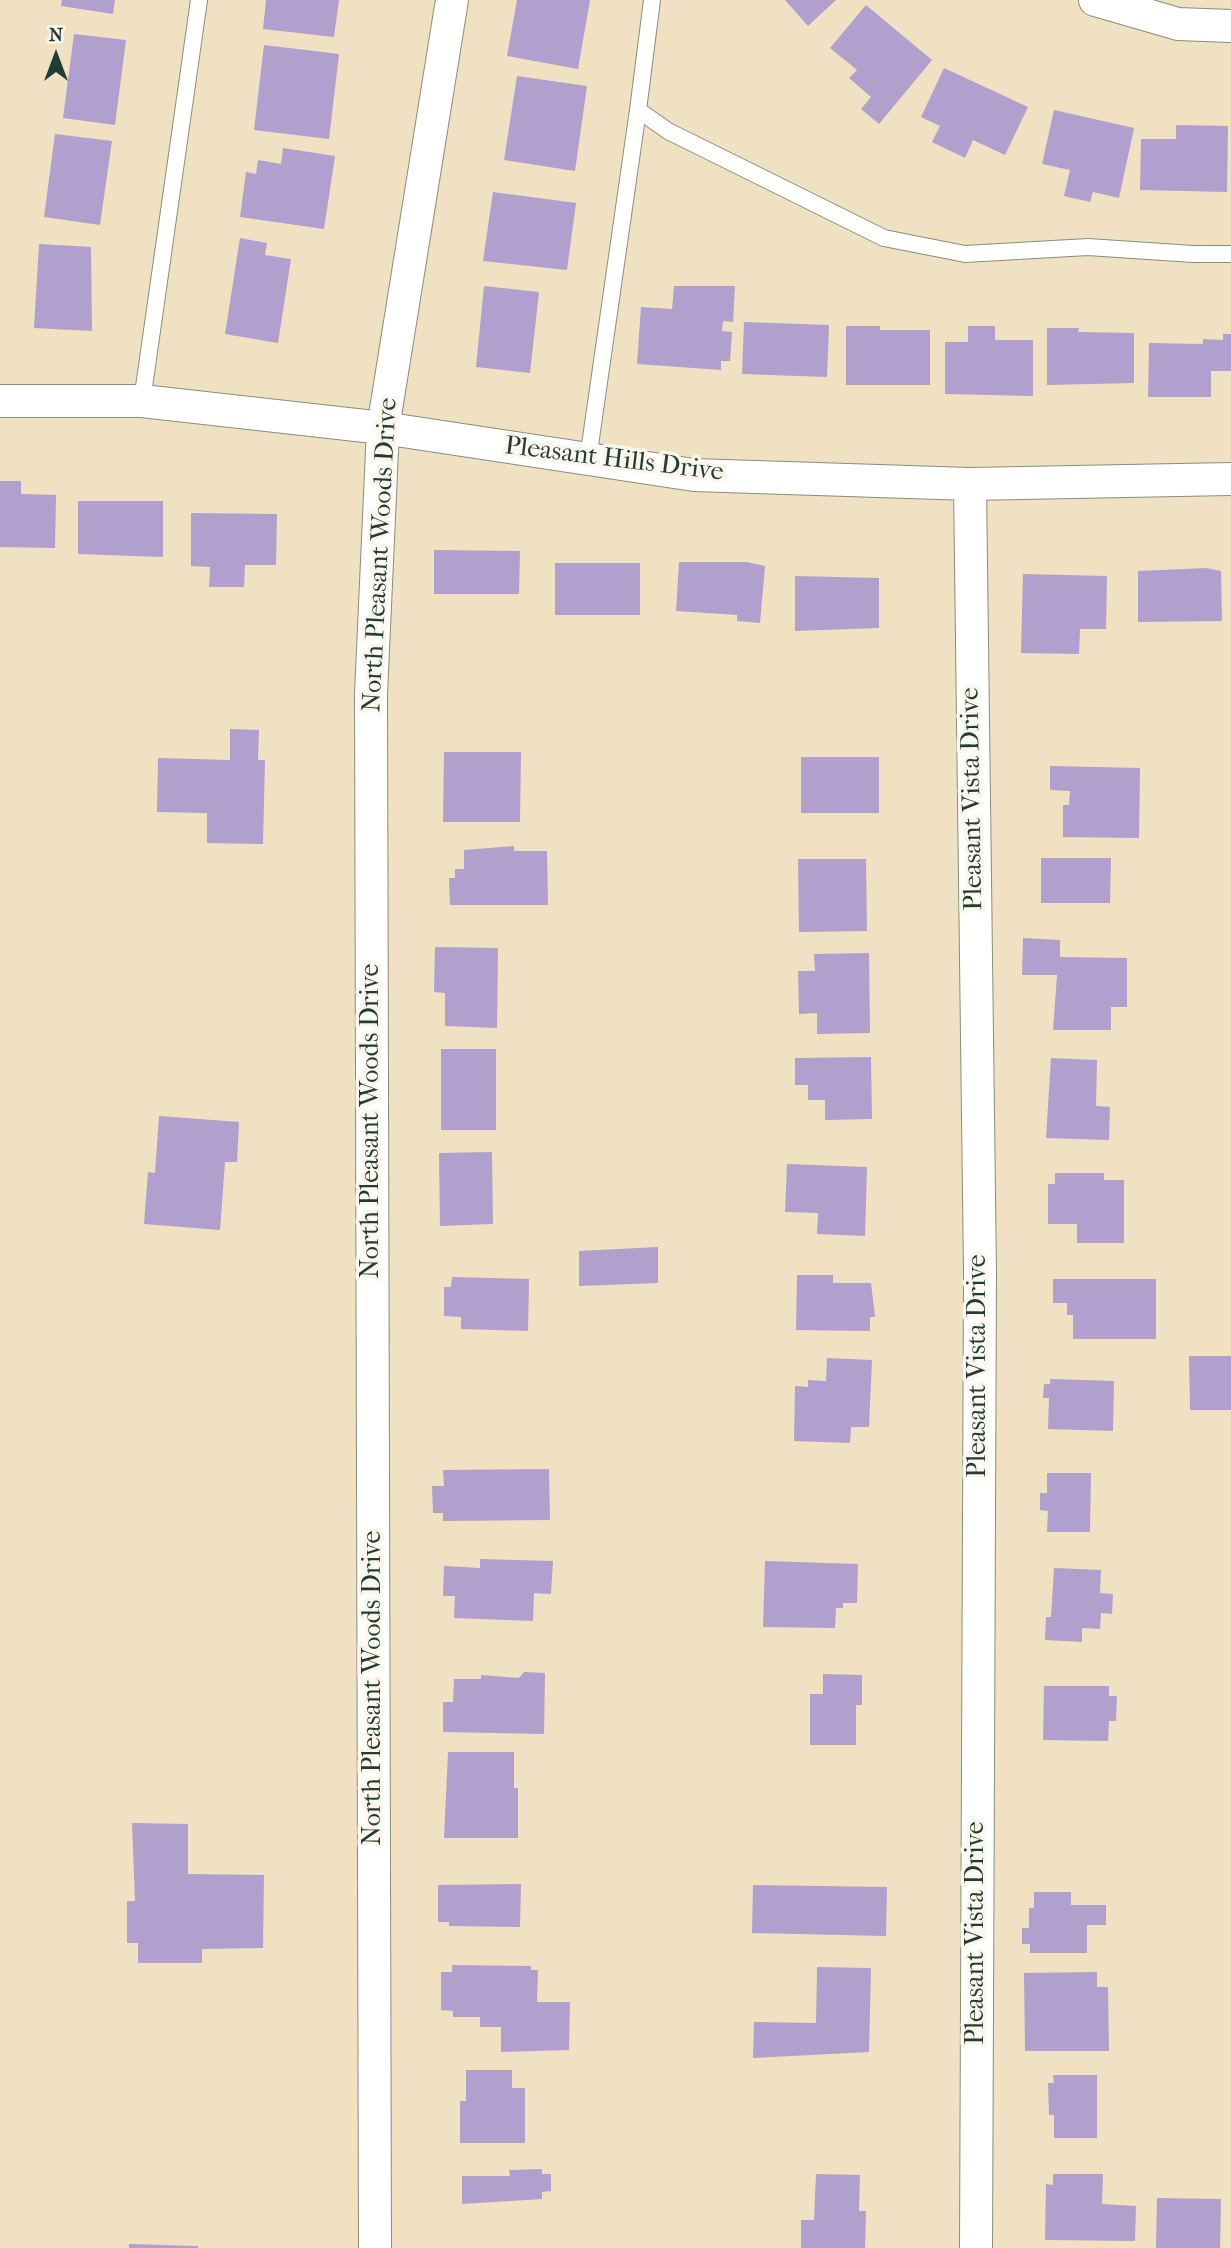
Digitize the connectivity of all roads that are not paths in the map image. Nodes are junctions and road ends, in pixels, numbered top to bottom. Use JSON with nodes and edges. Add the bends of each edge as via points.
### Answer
{"nodes":[{"id":1,"x":199,"y":0,"type":"edge"},
{"id":2,"x":452,"y":0,"type":"edge"},
{"id":3,"x":652,"y":0,"type":"edge"},
{"id":4,"x":1095,"y":0,"type":"edge"},
{"id":5,"x":1231,"y":26,"type":"edge"},
{"id":6,"x":638,"y":110,"type":"junction"},
{"id":7,"x":1231,"y":254,"type":"edge"},
{"id":8,"x":0,"y":401,"type":"edge"},
{"id":9,"x":142,"y":401,"type":"junction"},
{"id":10,"x":383,"y":428,"type":"junction"},
{"id":11,"x":588,"y":459,"type":"junction"},
{"id":12,"x":1231,"y":479,"type":"edge"},
{"id":13,"x":970,"y":484,"type":"junction"},
{"id":14,"x":375,"y":2248,"type":"edge"},
{"id":15,"x":976,"y":2248,"type":"edge"}],
"edges":[{"from":1,"to":9,"type":"lane"},
{"from":2,"to":10,"type":"street","name":"North Pleasant Woods Drive"},
{"from":3,"to":6,"type":"lane"},
{"from":4,"to":5,"type":"street","via":[[1178,24]]},
{"from":6,"to":7,"type":"lane","via":[[668,131],[884,238],[965,254],[1088,247]]},
{"from":6,"to":11,"type":"lane"},
{"from":8,"to":9,"type":"street","name":"Pleasant Hills Drive"},
{"from":9,"to":10,"type":"street","name":"Pleasant Hills Drive"},
{"from":10,"to":11,"type":"street","name":"Pleasant Hills Drive"},
{"from":10,"to":14,"type":"street","name":"North Pleasant Woods Drive","via":[[371,694]]},
{"from":11,"to":13,"type":"street","name":"Pleasant Hills Drive","via":[[694,475]]},
{"from":12,"to":13,"type":"street","name":"Pleasant Hills Drive"},
{"from":13,"to":15,"type":"street","name":"Pleasant Vista Drive","via":[[980,1273]]}]}
